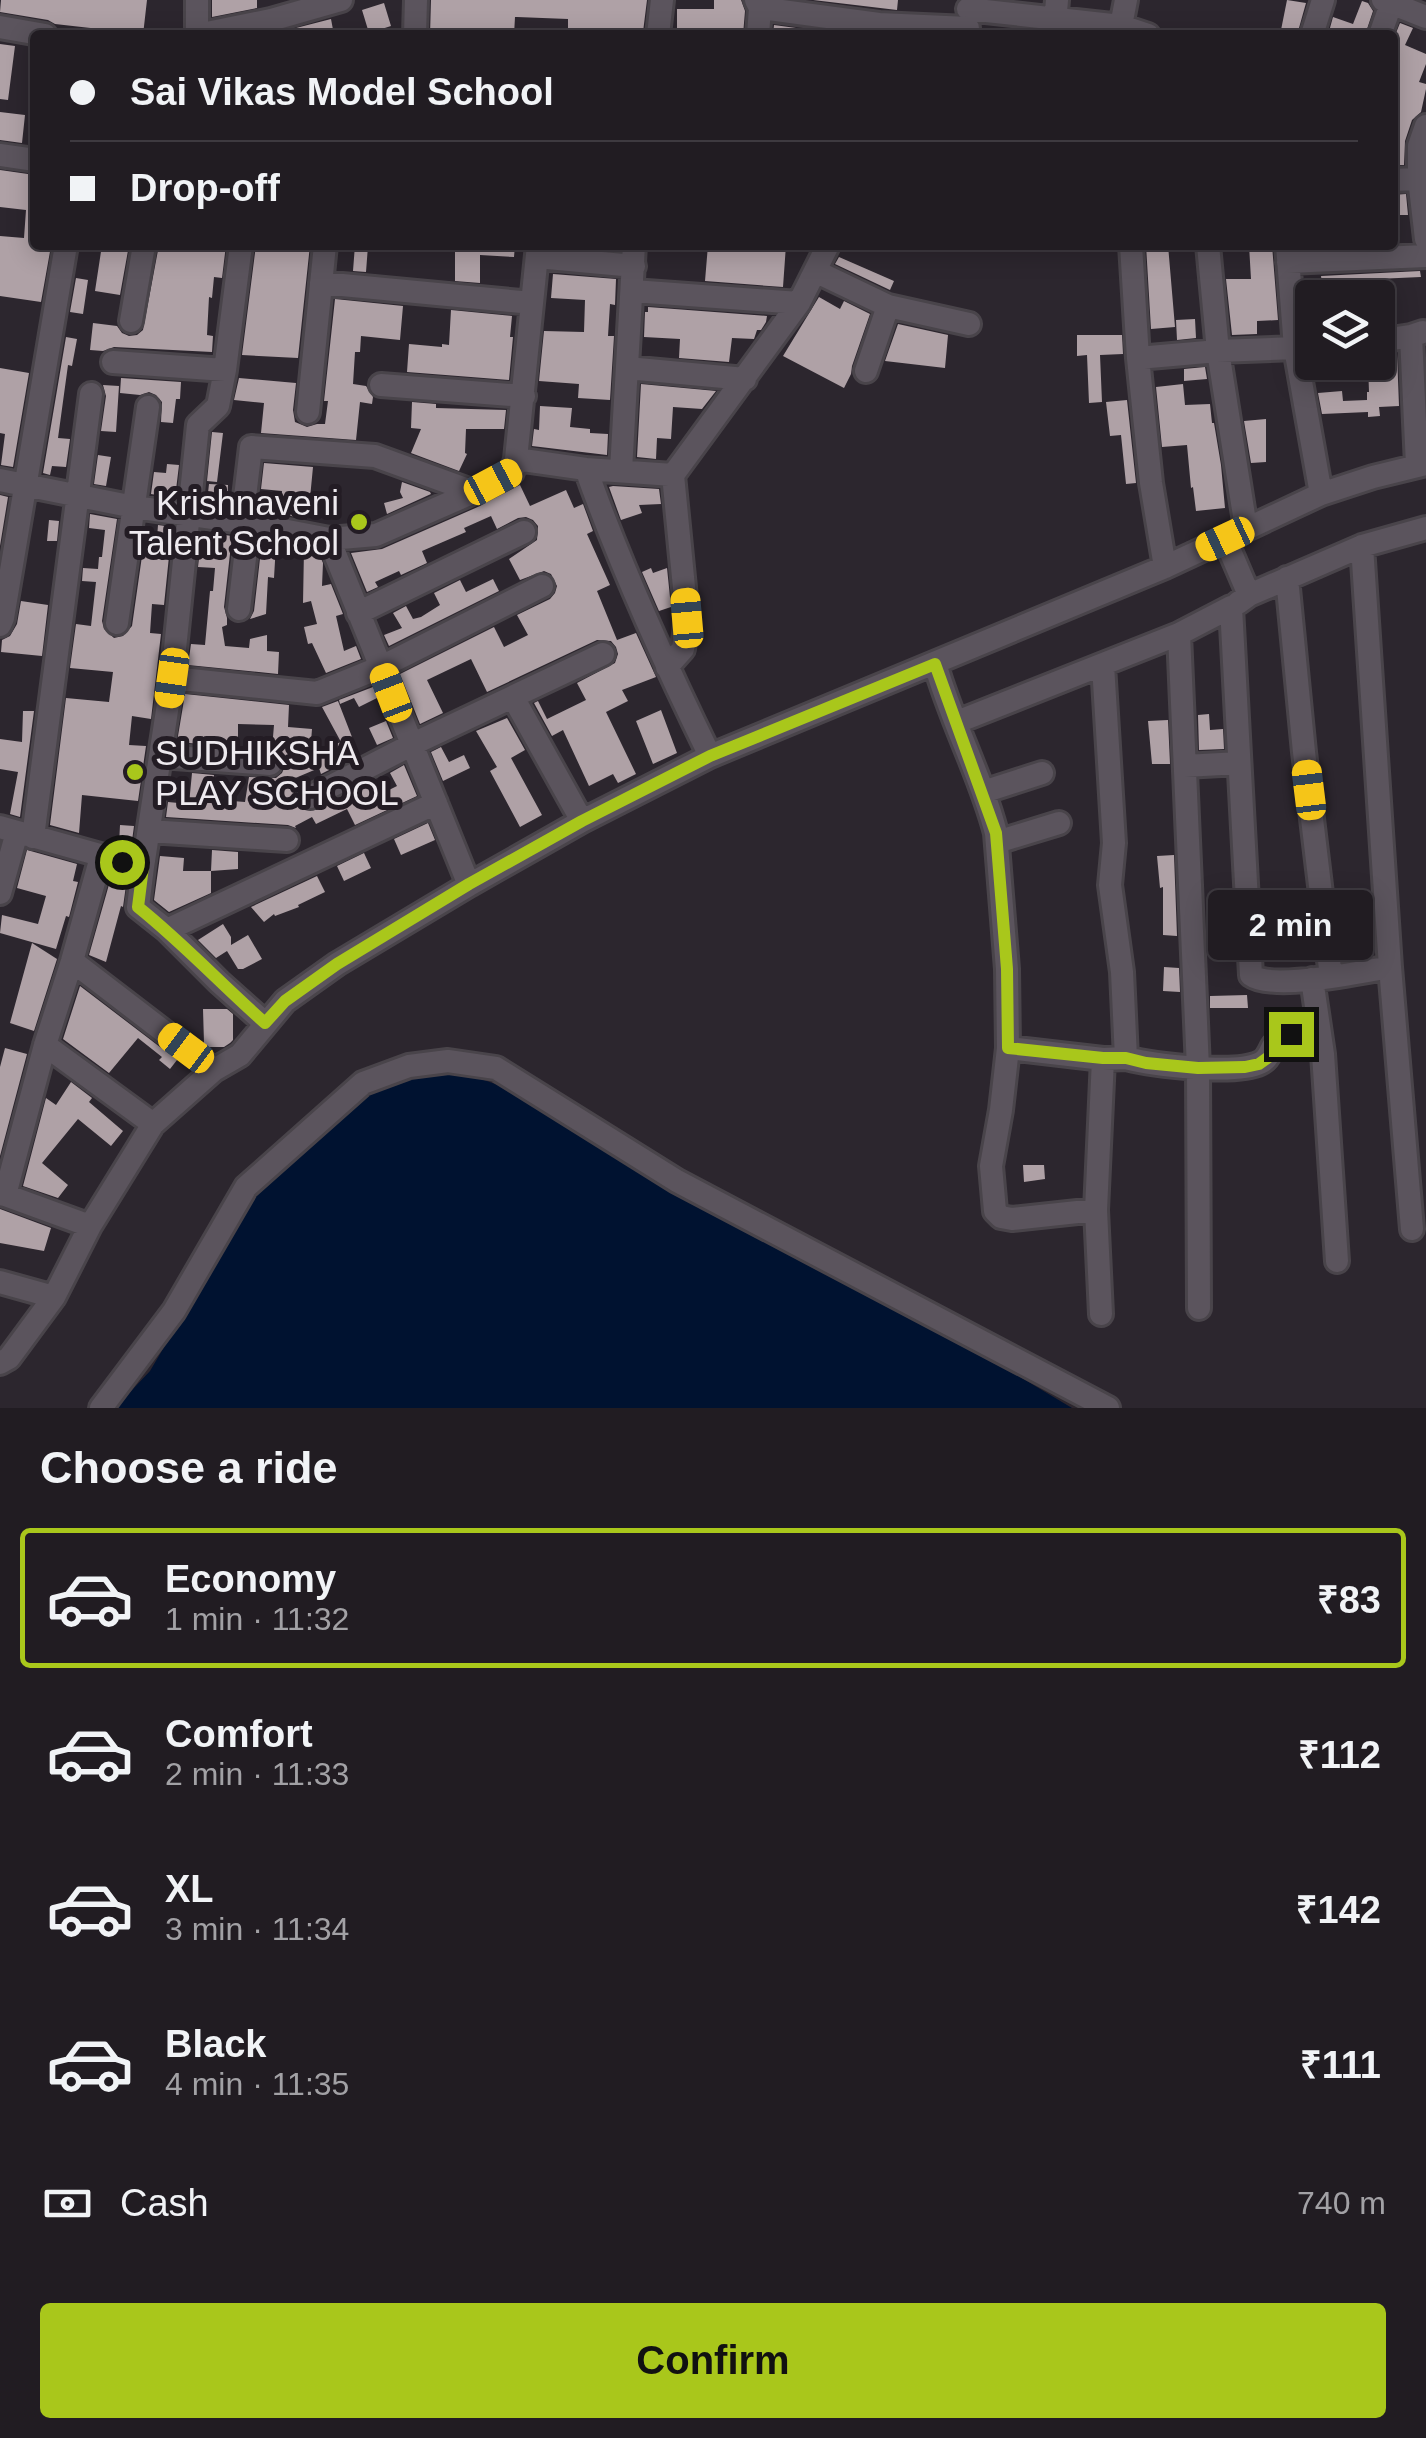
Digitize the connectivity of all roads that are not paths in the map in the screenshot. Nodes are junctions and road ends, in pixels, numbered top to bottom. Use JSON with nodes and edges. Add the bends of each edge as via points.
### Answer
{"nodes":[{"id":1,"x":197,"y":0,"type":"edge"},
{"id":2,"x":341,"y":0,"type":"edge"},
{"id":3,"x":416,"y":0,"type":"edge"},
{"id":4,"x":662,"y":0,"type":"edge"},
{"id":5,"x":903,"y":0,"type":"edge"},
{"id":6,"x":1126,"y":0,"type":"edge"},
{"id":7,"x":1324,"y":0,"type":"edge"},
{"id":8,"x":758,"y":4,"type":"edge"},
{"id":9,"x":1405,"y":7,"type":"edge"},
{"id":10,"x":270,"y":18,"type":"edge"},
{"id":11,"x":968,"y":18,"type":"edge"},
{"id":12,"x":1056,"y":18,"type":"edge"},
{"id":13,"x":1121,"y":26,"type":"junction"},
{"id":14,"x":0,"y":27,"type":"edge"},
{"id":15,"x":886,"y":28,"type":"edge"},
{"id":16,"x":197,"y":30,"type":"edge"},
{"id":17,"x":218,"y":30,"type":"edge"},
{"id":18,"x":415,"y":30,"type":"edge"},
{"id":19,"x":659,"y":30,"type":"edge"},
{"id":20,"x":758,"y":30,"type":"edge"},
{"id":21,"x":1133,"y":30,"type":"edge"},
{"id":22,"x":1314,"y":30,"type":"edge"},
{"id":23,"x":1384,"y":30,"type":"edge"},
{"id":24,"x":30,"y":32,"type":"edge"},
{"id":25,"x":1426,"y":126,"type":"edge"},
{"id":26,"x":0,"y":155,"type":"edge"},
{"id":27,"x":30,"y":159,"type":"edge"},
{"id":28,"x":1418,"y":179,"type":"junction"},
{"id":29,"x":1398,"y":180,"type":"edge"},
{"id":30,"x":1426,"y":240,"type":"edge"},
{"id":31,"x":65,"y":250,"type":"edge"},
{"id":32,"x":143,"y":250,"type":"edge"},
{"id":33,"x":240,"y":250,"type":"edge"},
{"id":34,"x":324,"y":250,"type":"edge"},
{"id":35,"x":825,"y":250,"type":"edge"},
{"id":36,"x":1131,"y":250,"type":"edge"},
{"id":37,"x":1208,"y":250,"type":"edge"},
{"id":38,"x":537,"y":251,"type":"edge"},
{"id":39,"x":1287,"y":253,"type":"edge"},
{"id":40,"x":634,"y":255,"type":"edge"},
{"id":41,"x":1426,"y":256,"type":"edge"},
{"id":42,"x":814,"y":270,"type":"junction"},
{"id":43,"x":321,"y":283,"type":"junction"},
{"id":44,"x":633,"y":291,"type":"junction"},
{"id":45,"x":1295,"y":298,"type":"edge"},
{"id":46,"x":532,"y":303,"type":"junction"},
{"id":47,"x":798,"y":303,"type":"junction"},
{"id":48,"x":888,"y":306,"type":"junction"},
{"id":49,"x":131,"y":321,"type":"dead end"},
{"id":50,"x":969,"y":324,"type":"dead end"},
{"id":51,"x":1419,"y":334,"type":"edge"},
{"id":52,"x":1295,"y":348,"type":"edge"},
{"id":53,"x":1218,"y":352,"type":"junction"},
{"id":54,"x":1138,"y":358,"type":"junction"},
{"id":55,"x":114,"y":362,"type":"dead end"},
{"id":56,"x":627,"y":368,"type":"junction"},
{"id":57,"x":225,"y":370,"type":"junction"},
{"id":58,"x":866,"y":371,"type":"dead end"},
{"id":59,"x":745,"y":379,"type":"junction"},
{"id":60,"x":1308,"y":380,"type":"edge"},
{"id":61,"x":381,"y":385,"type":"dead end"},
{"id":62,"x":91,"y":394,"type":"dead end"},
{"id":63,"x":524,"y":396,"type":"junction"},
{"id":64,"x":148,"y":407,"type":"dead end"},
{"id":65,"x":308,"y":412,"type":"dead end"},
{"id":66,"x":516,"y":459,"type":"junction"},
{"id":67,"x":1422,"y":464,"type":"edge"},
{"id":68,"x":586,"y":469,"type":"junction"},
{"id":69,"x":621,"y":470,"type":"junction"},
{"id":70,"x":673,"y":475,"type":"junction"},
{"id":71,"x":0,"y":480,"type":"edge"},
{"id":72,"x":26,"y":485,"type":"junction"},
{"id":73,"x":474,"y":492,"type":"junction"},
{"id":74,"x":1321,"y":494,"type":"junction"},
{"id":75,"x":79,"y":495,"type":"junction"},
{"id":76,"x":134,"y":506,"type":"junction"},
{"id":77,"x":187,"y":514,"type":"junction"},
{"id":78,"x":246,"y":523,"type":"junction"},
{"id":79,"x":1426,"y":528,"type":"edge"},
{"id":80,"x":524,"y":532,"type":"dead end"},
{"id":81,"x":1235,"y":534,"type":"junction"},
{"id":82,"x":329,"y":539,"type":"junction"},
{"id":83,"x":1362,"y":546,"type":"junction"},
{"id":84,"x":1165,"y":568,"type":"junction"},
{"id":85,"x":1287,"y":578,"type":"junction"},
{"id":86,"x":542,"y":586,"type":"dead end"},
{"id":87,"x":1240,"y":587,"type":"junction"},
{"id":88,"x":239,"y":609,"type":"dead end"},
{"id":89,"x":358,"y":613,"type":"junction"},
{"id":90,"x":0,"y":624,"type":"edge"},
{"id":91,"x":117,"y":624,"type":"dead end"},
{"id":92,"x":1179,"y":634,"type":"junction"},
{"id":93,"x":603,"y":654,"type":"dead end"},
{"id":94,"x":935,"y":664,"type":"junction"},
{"id":95,"x":1103,"y":665,"type":"junction"},
{"id":96,"x":382,"y":667,"type":"junction"},
{"id":97,"x":667,"y":667,"type":"junction"},
{"id":98,"x":172,"y":678,"type":"junction"},
{"id":99,"x":513,"y":697,"type":"junction"},
{"id":100,"x":955,"y":718,"type":"junction"},
{"id":101,"x":411,"y":745,"type":"junction"},
{"id":102,"x":161,"y":756,"type":"junction"},
{"id":103,"x":710,"y":756,"type":"junction"},
{"id":104,"x":1240,"y":763,"type":"junction"},
{"id":105,"x":270,"y":764,"type":"dead end"},
{"id":106,"x":1185,"y":766,"type":"junction"},
{"id":107,"x":1042,"y":773,"type":"dead end"},
{"id":108,"x":983,"y":792,"type":"junction"},
{"id":109,"x":310,"y":797,"type":"dead end"},
{"id":110,"x":436,"y":803,"type":"junction"},
{"id":111,"x":582,"y":821,"type":"junction"},
{"id":112,"x":1059,"y":822,"type":"dead end"},
{"id":113,"x":17,"y":832,"type":"edge"},
{"id":114,"x":149,"y":832,"type":"junction"},
{"id":115,"x":287,"y":840,"type":"dead end"},
{"id":116,"x":996,"y":842,"type":"junction"},
{"id":117,"x":101,"y":857,"type":"junction"},
{"id":118,"x":143,"y":867,"type":"junction"},
{"id":119,"x":469,"y":884,"type":"junction"},
{"id":120,"x":0,"y":893,"type":"edge"},
{"id":121,"x":168,"y":930,"type":"junction"},
{"id":122,"x":72,"y":961,"type":"junction"},
{"id":123,"x":1390,"y":967,"type":"junction"},
{"id":124,"x":1322,"y":978,"type":"junction"},
{"id":125,"x":265,"y":1023,"type":"junction"},
{"id":126,"x":1318,"y":1032,"type":"junction"},
{"id":127,"x":44,"y":1045,"type":"junction"},
{"id":128,"x":1008,"y":1048,"type":"junction"},
{"id":129,"x":1114,"y":1058,"type":"junction"},
{"id":130,"x":1198,"y":1068,"type":"junction"},
{"id":131,"x":214,"y":1070,"type":"junction"},
{"id":132,"x":154,"y":1124,"type":"junction"},
{"id":133,"x":2,"y":1195,"type":"edge"},
{"id":134,"x":1096,"y":1210,"type":"junction"},
{"id":135,"x":90,"y":1226,"type":"junction"},
{"id":136,"x":1412,"y":1229,"type":"dead end"},
{"id":137,"x":1337,"y":1260,"type":"dead end"},
{"id":138,"x":0,"y":1282,"type":"edge"},
{"id":139,"x":54,"y":1297,"type":"junction"},
{"id":140,"x":1199,"y":1308,"type":"dead end"},
{"id":141,"x":1101,"y":1314,"type":"dead end"},
{"id":142,"x":3,"y":1359,"type":"edge"},
{"id":143,"x":101,"y":1408,"type":"edge"},
{"id":144,"x":1108,"y":1408,"type":"edge"}],
"edges":[{"from":1,"to":16,"type":"street"},
{"from":2,"to":10,"type":"street"},
{"from":3,"to":18,"type":"street"},
{"from":4,"to":19,"type":"street"},
{"from":5,"to":15,"type":"street"},
{"from":6,"to":13,"type":"street"},
{"from":7,"to":22,"type":"street"},
{"from":8,"to":15,"type":"street"},
{"from":8,"to":20,"type":"street"},
{"from":9,"to":23,"type":"street"},
{"from":10,"to":17,"type":"street"},
{"from":11,"to":12,"type":"street"},
{"from":11,"to":15,"type":"street"},
{"from":12,"to":13,"type":"street"},
{"from":13,"to":21,"type":"street"},
{"from":14,"to":24,"type":"street"},
{"from":25,"to":28,"type":"street"},
{"from":26,"to":27,"type":"street"},
{"from":28,"to":29,"type":"street"},
{"from":28,"to":30,"type":"street"},
{"from":31,"to":72,"type":"street"},
{"from":32,"to":49,"type":"street"},
{"from":33,"to":57,"type":"street"},
{"from":34,"to":43,"type":"street"},
{"from":35,"to":42,"type":"street"},
{"from":36,"to":54,"type":"street"},
{"from":37,"to":53,"type":"street"},
{"from":38,"to":40,"type":"street"},
{"from":38,"to":46,"type":"street"},
{"from":39,"to":41,"type":"street"},
{"from":39,"to":45,"type":"street"},
{"from":40,"to":44,"type":"street"},
{"from":42,"to":47,"type":"street"},
{"from":42,"to":48,"type":"street"},
{"from":43,"to":46,"type":"street"},
{"from":43,"to":65,"type":"street"},
{"from":44,"to":47,"type":"street"},
{"from":44,"to":56,"type":"street"},
{"from":46,"to":63,"type":"street"},
{"from":47,"to":59,"type":"street"},
{"from":48,"to":50,"type":"street"},
{"from":48,"to":58,"type":"street"},
{"from":51,"to":67,"type":"street"},
{"from":52,"to":53,"type":"street"},
{"from":53,"to":54,"type":"street"},
{"from":53,"to":81,"type":"street"},
{"from":54,"to":84,"type":"street"},
{"from":55,"to":57,"type":"street"},
{"from":56,"to":59,"type":"street"},
{"from":56,"to":69,"type":"street"},
{"from":57,"to":77,"type":"street","via":[[218,406],[198,425]]},
{"from":59,"to":70,"type":"street"},
{"from":60,"to":74,"type":"street"},
{"from":61,"to":63,"type":"street"},
{"from":62,"to":75,"type":"street"},
{"from":63,"to":66,"type":"street"},
{"from":64,"to":76,"type":"street"},
{"from":66,"to":68,"type":"street"},
{"from":66,"to":73,"type":"street","via":[[512,472]]},
{"from":67,"to":74,"type":"street"},
{"from":68,"to":69,"type":"street"},
{"from":68,"to":97,"type":"street"},
{"from":69,"to":70,"type":"street"},
{"from":70,"to":97,"type":"street","via":[[687,618],[683,649]]},
{"from":71,"to":72,"type":"street"},
{"from":72,"to":75,"type":"street"},
{"from":72,"to":90,"type":"street"},
{"from":73,"to":78,"type":"street","via":[[375,456],[251,446]]},
{"from":73,"to":82,"type":"street","via":[[376,535]]},
{"from":74,"to":81,"type":"street"},
{"from":75,"to":76,"type":"street"},
{"from":75,"to":113,"type":"street"},
{"from":76,"to":77,"type":"street"},
{"from":76,"to":91,"type":"street"},
{"from":77,"to":78,"type":"street"},
{"from":77,"to":98,"type":"street"},
{"from":78,"to":82,"type":"street"},
{"from":78,"to":88,"type":"street"},
{"from":79,"to":83,"type":"street"},
{"from":80,"to":89,"type":"street"},
{"from":81,"to":84,"type":"street"},
{"from":81,"to":87,"type":"street"},
{"from":82,"to":89,"type":"street"},
{"from":83,"to":85,"type":"street"},
{"from":83,"to":123,"type":"street"},
{"from":84,"to":94,"type":"street"},
{"from":85,"to":87,"type":"street"},
{"from":85,"to":124,"type":"street"},
{"from":86,"to":96,"type":"street"},
{"from":87,"to":92,"type":"street"},
{"from":87,"to":104,"type":"street"},
{"from":89,"to":96,"type":"street"},
{"from":92,"to":95,"type":"street"},
{"from":92,"to":106,"type":"street"},
{"from":93,"to":99,"type":"street"},
{"from":94,"to":100,"type":"street"},
{"from":94,"to":103,"type":"street"},
{"from":95,"to":100,"type":"street"},
{"from":95,"to":129,"type":"street","via":[[1114,842],[1110,885],[1122,972]]},
{"from":96,"to":98,"type":"street","via":[[316,693]]},
{"from":96,"to":101,"type":"street"},
{"from":97,"to":103,"type":"street"},
{"from":98,"to":102,"type":"street"},
{"from":99,"to":101,"type":"street"},
{"from":99,"to":111,"type":"street"},
{"from":100,"to":108,"type":"street"},
{"from":101,"to":109,"type":"street"},
{"from":101,"to":110,"type":"street"},
{"from":102,"to":105,"type":"street"},
{"from":102,"to":114,"type":"street"},
{"from":103,"to":111,"type":"street"},
{"from":104,"to":106,"type":"street"},
{"from":104,"to":124,"type":"street","via":[[1251,975],[1260,981]]},
{"from":106,"to":130,"type":"street"},
{"from":107,"to":108,"type":"street"},
{"from":108,"to":116,"type":"street"},
{"from":110,"to":119,"type":"street"},
{"from":110,"to":121,"type":"street"},
{"from":111,"to":119,"type":"street"},
{"from":112,"to":116,"type":"street"},
{"from":113,"to":117,"type":"street"},
{"from":113,"to":120,"type":"street"},
{"from":114,"to":115,"type":"street"},
{"from":114,"to":118,"type":"street"},
{"from":116,"to":128,"type":"street"},
{"from":117,"to":118,"type":"street"},
{"from":117,"to":122,"type":"street"},
{"from":118,"to":121,"type":"street","via":[[138,907]]},
{"from":119,"to":125,"type":"street","via":[[305,985]]},
{"from":121,"to":125,"type":"street"},
{"from":122,"to":127,"type":"street"},
{"from":122,"to":131,"type":"street"},
{"from":123,"to":124,"type":"street"},
{"from":123,"to":136,"type":"street"},
{"from":124,"to":126,"type":"street"},
{"from":125,"to":131,"type":"street","via":[[240,1055]]},
{"from":126,"to":130,"type":"street","via":[[1291,1034],[1259,1064]]},
{"from":126,"to":137,"type":"street"},
{"from":127,"to":132,"type":"street"},
{"from":127,"to":133,"type":"street"},
{"from":128,"to":129,"type":"street"},
{"from":128,"to":134,"type":"street","via":[[991,1166],[995,1211],[1012,1218]]},
{"from":129,"to":130,"type":"street"},
{"from":129,"to":134,"type":"street"},
{"from":130,"to":140,"type":"street"},
{"from":131,"to":132,"type":"street"},
{"from":132,"to":135,"type":"street"},
{"from":133,"to":135,"type":"street"},
{"from":134,"to":141,"type":"street"},
{"from":135,"to":139,"type":"street"},
{"from":138,"to":139,"type":"street"},
{"from":139,"to":142,"type":"street"},
{"from":143,"to":144,"type":"street","via":[[174,1311],[246,1187],[363,1083],[408,1066],[448,1061],[496,1068],[678,1182]]}]}
